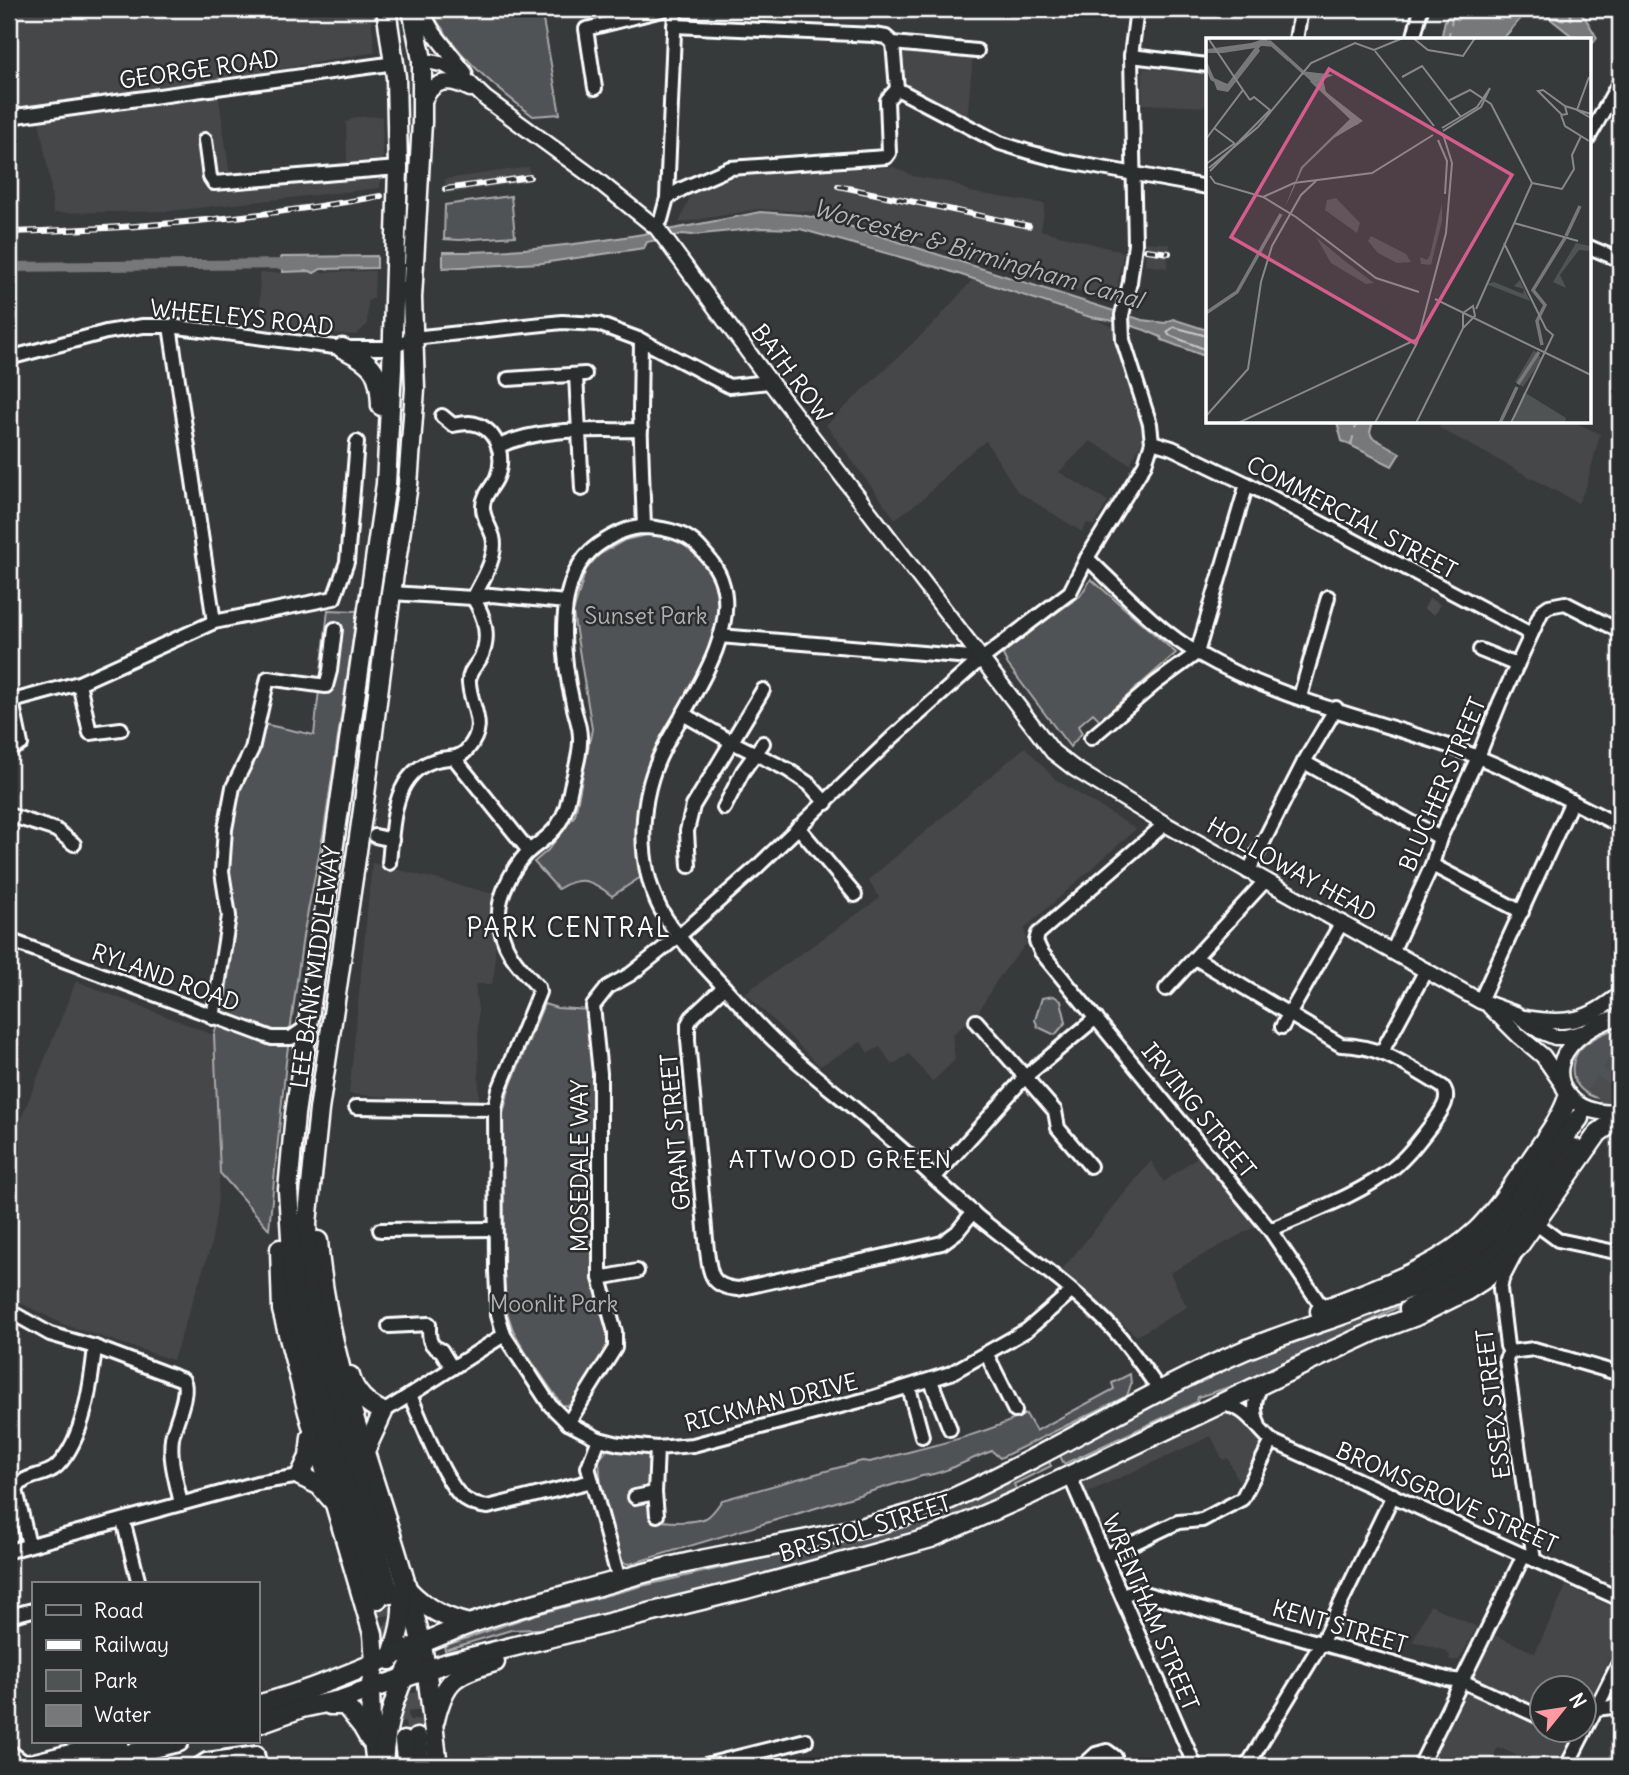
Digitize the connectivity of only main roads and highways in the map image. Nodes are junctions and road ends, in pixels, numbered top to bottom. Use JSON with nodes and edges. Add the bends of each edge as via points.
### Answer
{"nodes":[{"id":1,"x":386,"y":9,"type":"edge"},
{"id":2,"x":412,"y":9,"type":"edge"},
{"id":3,"x":420,"y":9,"type":"edge"},
{"id":4,"x":422,"y":60,"type":"junction"},
{"id":5,"x":486,"y":99,"type":"junction"},
{"id":6,"x":422,"y":104,"type":"junction"},
{"id":7,"x":398,"y":167,"type":"junction"},
{"id":8,"x":342,"y":348,"type":"road end"},
{"id":9,"x":387,"y":454,"type":"junction"},
{"id":10,"x":1075,"y":769,"type":"joint"},
{"id":11,"x":1620,"y":994,"type":"edge"},
{"id":12,"x":1484,"y":1003,"type":"junction"},
{"id":13,"x":1620,"y":1016,"type":"edge"},
{"id":14,"x":1523,"y":1018,"type":"junction"},
{"id":15,"x":1586,"y":1032,"type":"junction"},
{"id":16,"x":1565,"y":1089,"type":"junction"},
{"id":17,"x":1620,"y":1111,"type":"edge"},
{"id":18,"x":1620,"y":1118,"type":"edge"},
{"id":19,"x":314,"y":1171,"type":"junction"},
{"id":20,"x":288,"y":1190,"type":"junction"},
{"id":21,"x":322,"y":1281,"type":"junction"},
{"id":22,"x":1373,"y":1332,"type":"junction"},
{"id":23,"x":1246,"y":1350,"type":"junction"},
{"id":24,"x":312,"y":1426,"type":"junction"},
{"id":25,"x":365,"y":1451,"type":"junction"},
{"id":26,"x":335,"y":1504,"type":"junction"},
{"id":27,"x":393,"y":1541,"type":"junction"},
{"id":28,"x":408,"y":1590,"type":"junction"},
{"id":29,"x":378,"y":1601,"type":"junction"},
{"id":30,"x":402,"y":1610,"type":"junction"},
{"id":31,"x":470,"y":1624,"type":"junction"},
{"id":32,"x":537,"y":1640,"type":"junction"},
{"id":33,"x":422,"y":1643,"type":"junction"},
{"id":34,"x":385,"y":1661,"type":"junction"},
{"id":35,"x":411,"y":1672,"type":"junction"},
{"id":36,"x":370,"y":1689,"type":"junction"},
{"id":37,"x":259,"y":1704,"type":"edge"},
{"id":38,"x":302,"y":1708,"type":"junction"},
{"id":39,"x":259,"y":1723,"type":"edge"},
{"id":40,"x":434,"y":1727,"type":"junction"},
{"id":41,"x":371,"y":1743,"type":"junction"},
{"id":42,"x":111,"y":1744,"type":"edge"},
{"id":43,"x":171,"y":1744,"type":"edge"},
{"id":44,"x":9,"y":1759,"type":"edge"},
{"id":45,"x":23,"y":1766,"type":"edge"},
{"id":46,"x":92,"y":1766,"type":"edge"},
{"id":47,"x":376,"y":1766,"type":"edge"},
{"id":48,"x":383,"y":1766,"type":"edge"},
{"id":49,"x":407,"y":1766,"type":"edge"},
{"id":50,"x":420,"y":1766,"type":"edge"},
{"id":51,"x":438,"y":1766,"type":"edge"}],
"edges":[{"from":1,"to":7,"type":"highway","via":[[395,63]]},
{"from":2,"to":4,"type":"highway","name":"LEE BANK MIDDLEWAY"},
{"from":3,"to":5,"type":"main road"},
{"from":4,"to":5,"type":"main road","name":"BATH ROW","via":[[453,70]]},
{"from":4,"to":6,"type":"highway","name":"LEE BANK MIDDLEWAY"},
{"from":4,"to":7,"type":"highway","via":[[411,61],[409,125]]},
{"from":5,"to":6,"type":"main road","via":[[448,81],[433,86]]},
{"from":5,"to":10,"type":"main road","name":"BATH ROW","via":[[655,226],[1053,752]]},
{"from":6,"to":19,"type":"highway","name":"LEE BANK MIDDLEWAY","via":[[408,485]]},
{"from":7,"to":9,"type":"highway","name":"LEE BANK MIDDLEWAY"},
{"from":8,"to":9,"type":"highway","via":[[364,358],[376,374]]},
{"from":9,"to":20,"type":"highway","name":"LEE BANK MIDDLEWAY"},
{"from":10,"to":12,"type":"main road","name":"HOLLOWAY HEAD"},
{"from":11,"to":14,"type":"main road","via":[[1604,1008],[1574,1021]]},
{"from":12,"to":14,"type":"main road","name":"HOLLOWAY HEAD"},
{"from":12,"to":16,"type":"main road","name":"HOLLOWAY HEAD","via":[[1543,1056]]},
{"from":13,"to":15,"type":"main road"},
{"from":14,"to":15,"type":"main road","name":"HOLLOWAY HEAD","via":[[1555,1037]]},
{"from":15,"to":16,"type":"main road","via":[[1565,1054]]},
{"from":16,"to":17,"type":"main road","via":[[1593,1112]]},
{"from":16,"to":23,"type":"highway","via":[[1561,1114],[1476,1231],[1413,1273],[1324,1310]]},
{"from":18,"to":22,"type":"highway","via":[[1598,1133],[1518,1247],[1483,1280],[1416,1316]]},
{"from":19,"to":21,"type":"highway"},
{"from":19,"to":29,"type":"highway","name":"LEE BANK MIDDLEWAY","via":[[307,1223],[309,1293]]},
{"from":20,"to":24,"type":"highway","via":[[282,1208],[279,1262],[282,1310]]},
{"from":20,"to":29,"type":"highway","name":"LEE BANK MIDDLEWAY","via":[[295,1299],[304,1345]]},
{"from":21,"to":25,"type":"highway","via":[[340,1369]]},
{"from":21,"to":25,"type":"highway","via":[[354,1390],[383,1412]]},
{"from":22,"to":23,"type":"highway","via":[[1499,1249],[1584,1123],[1496,1228],[1462,1258],[1413,1287]]},
{"from":22,"to":32,"type":"highway","name":"BRISTOL STREET","via":[[931,1538]]},
{"from":23,"to":31,"type":"highway","name":"BRISTOL STREET","via":[[985,1483],[920,1511],[662,1568]]},
{"from":24,"to":26,"type":"highway"},
{"from":24,"to":26,"type":"highway","via":[[309,1457],[300,1476],[319,1485]]},
{"from":25,"to":27,"type":"highway"},
{"from":26,"to":29,"type":"highway"},
{"from":27,"to":28,"type":"highway"},
{"from":27,"to":30,"type":"highway"},
{"from":28,"to":31,"type":"highway","via":[[437,1613]]},
{"from":28,"to":33,"type":"highway"},
{"from":29,"to":30,"type":"highway","via":[[377,1622],[390,1622]]},
{"from":29,"to":34,"type":"highway","via":[[373,1634]]},
{"from":30,"to":34,"type":"highway","via":[[399,1633]]},
{"from":31,"to":33,"type":"highway","name":"BRISTOL STREET"},
{"from":32,"to":35,"type":"highway","name":"BRISTOL STREET"},
{"from":32,"to":40,"type":"highway","via":[[452,1680]]},
{"from":33,"to":34,"type":"highway","name":"BRISTOL STREET"},
{"from":33,"to":35,"type":"highway"},
{"from":34,"to":35,"type":"highway"},
{"from":34,"to":36,"type":"highway"},
{"from":34,"to":37,"type":"highway","name":"BRISTOL STREET"},
{"from":35,"to":36,"type":"highway","name":"BRISTOL STREET"},
{"from":35,"to":40,"type":"highway"},
{"from":35,"to":48,"type":"highway","via":[[384,1735]]},
{"from":36,"to":38,"type":"highway","name":"BRISTOL STREET"},
{"from":36,"to":41,"type":"highway"},
{"from":38,"to":39,"type":"highway"},
{"from":38,"to":41,"type":"highway","via":[[343,1703]]},
{"from":40,"to":51,"type":"highway"},
{"from":41,"to":47,"type":"highway"},
{"from":42,"to":45,"type":"highway"},
{"from":43,"to":46,"type":"highway"},
{"from":44,"to":45,"type":"highway"},
{"from":49,"to":50,"type":"highway","via":[[411,1739]]}]}
